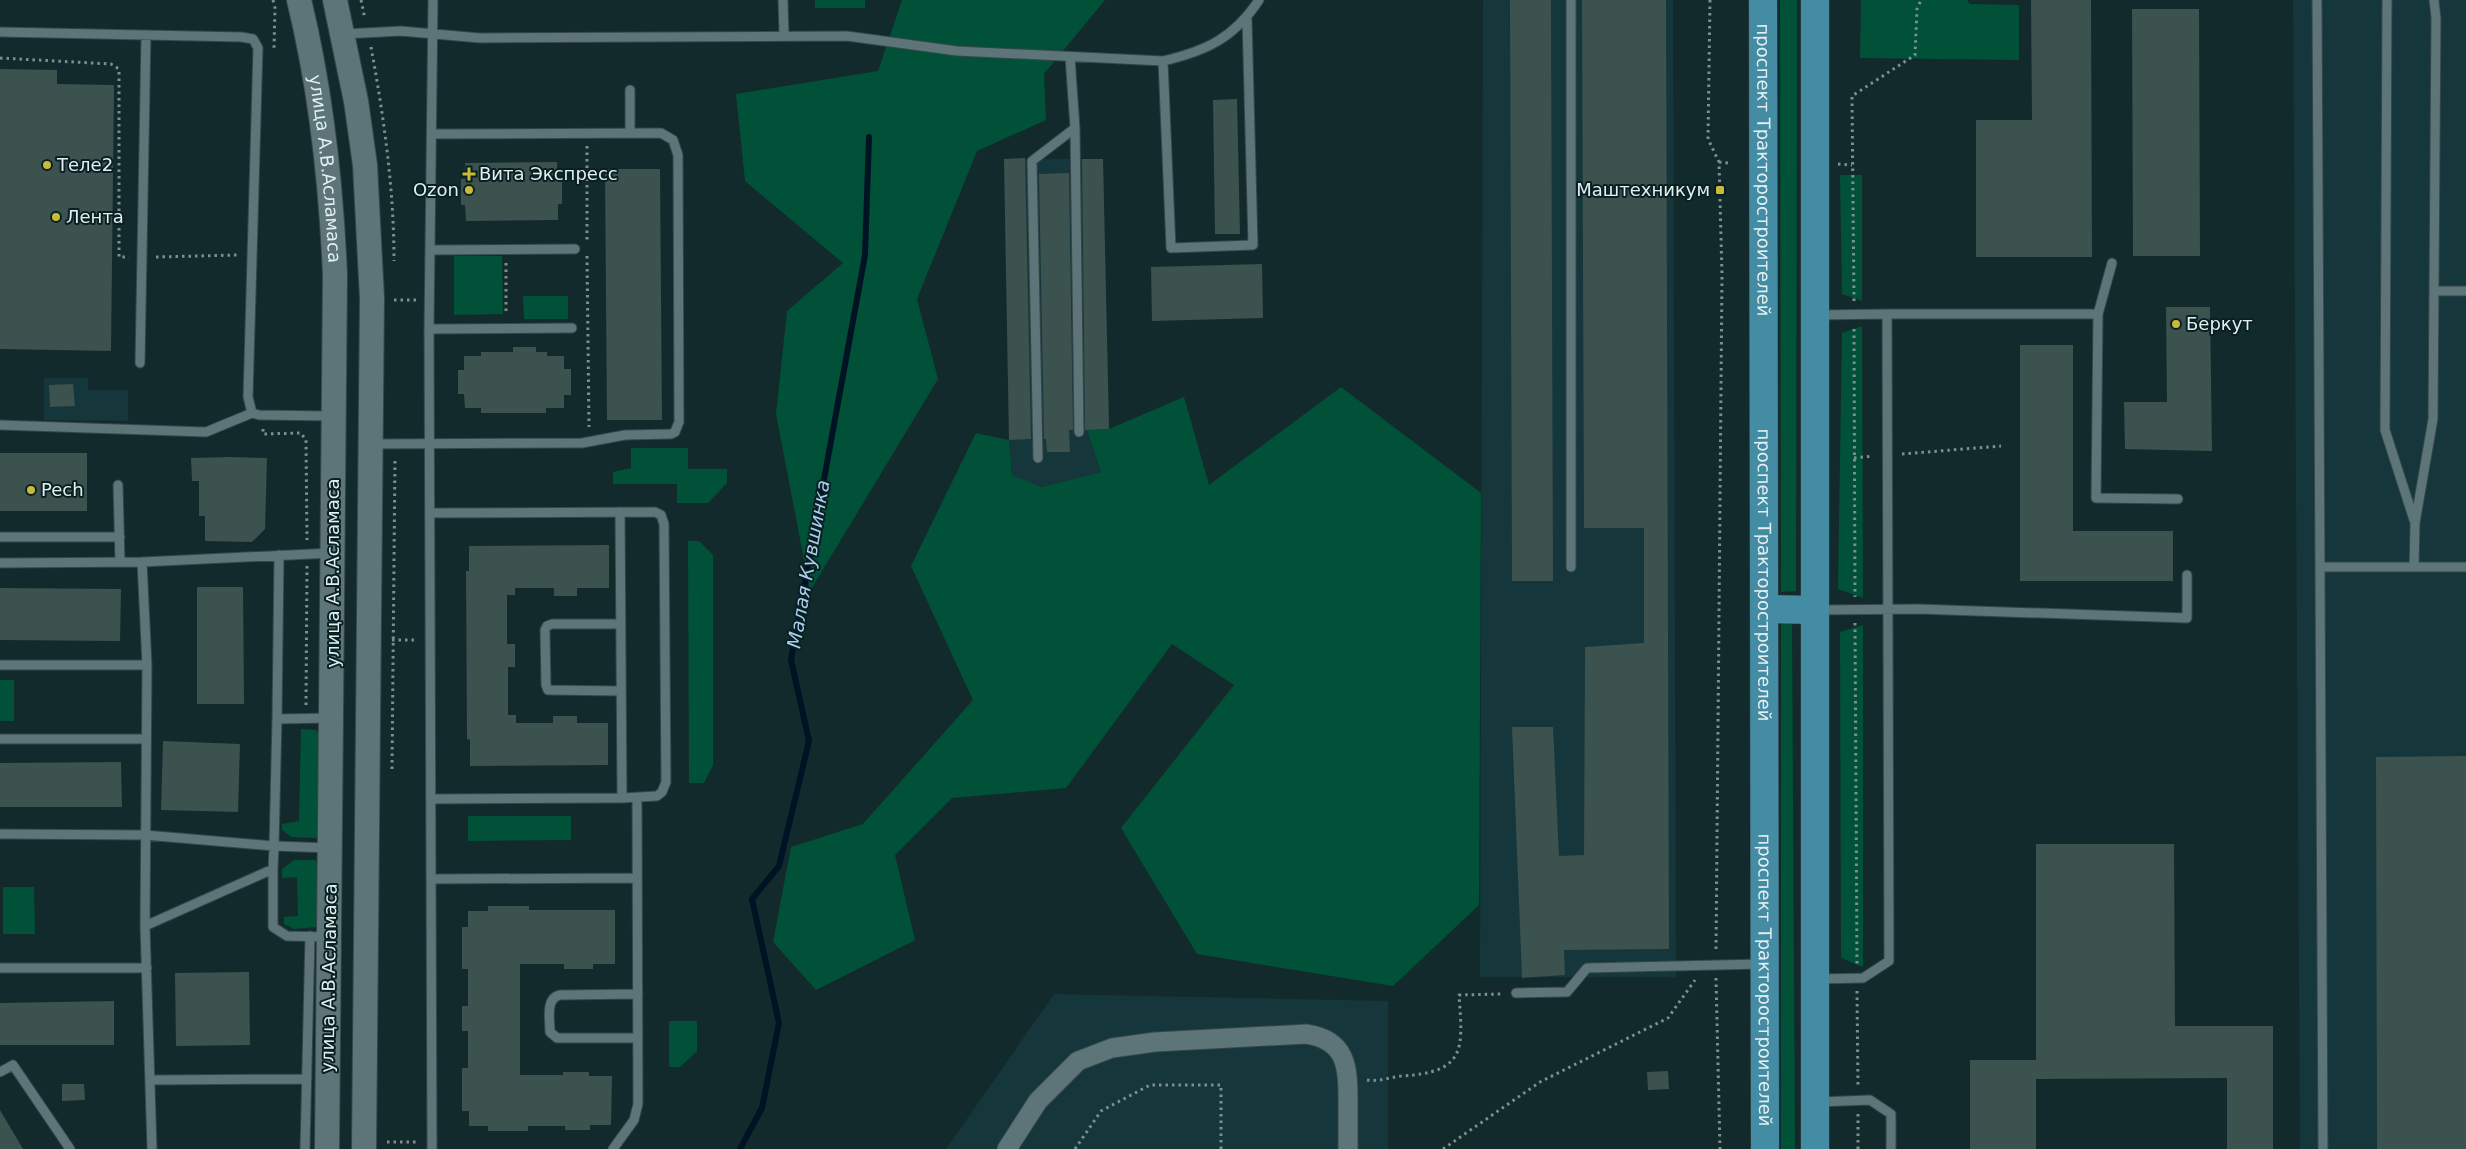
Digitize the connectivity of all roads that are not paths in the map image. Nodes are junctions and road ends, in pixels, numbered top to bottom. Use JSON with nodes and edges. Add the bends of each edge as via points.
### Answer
{"nodes":[{"id":1,"x":299,"y":0,"type":"edge"},
{"id":2,"x":336,"y":0,"type":"edge"},
{"id":3,"x":433,"y":0,"type":"edge"},
{"id":4,"x":783,"y":0,"type":"edge"},
{"id":5,"x":1259,"y":0,"type":"edge"},
{"id":6,"x":1571,"y":0,"type":"edge"},
{"id":7,"x":1763,"y":0,"type":"edge"},
{"id":8,"x":1815,"y":0,"type":"edge"},
{"id":9,"x":2317,"y":0,"type":"edge"},
{"id":10,"x":2387,"y":0,"type":"edge"},
{"id":11,"x":2434,"y":0,"type":"edge"},
{"id":12,"x":1247,"y":20,"type":"junction"},
{"id":13,"x":0,"y":32,"type":"edge"},
{"id":14,"x":343,"y":34,"type":"junction"},
{"id":15,"x":433,"y":34,"type":"junction"},
{"id":16,"x":146,"y":35,"type":"junction"},
{"id":17,"x":784,"y":36,"type":"junction"},
{"id":18,"x":1070,"y":57,"type":"junction"},
{"id":19,"x":1163,"y":61,"type":"junction"},
{"id":20,"x":630,"y":90,"type":"dead end"},
{"id":21,"x":1074,"y":128,"type":"junction"},
{"id":22,"x":630,"y":133,"type":"junction"},
{"id":23,"x":432,"y":134,"type":"junction"},
{"id":24,"x":370,"y":232,"type":"junction"},
{"id":25,"x":333,"y":234,"type":"junction"},
{"id":26,"x":575,"y":249,"type":"dead end"},
{"id":27,"x":430,"y":250,"type":"junction"},
{"id":28,"x":2112,"y":263,"type":"dead end"},
{"id":29,"x":2435,"y":291,"type":"junction"},
{"id":30,"x":2466,"y":291,"type":"edge"},
{"id":31,"x":1887,"y":314,"type":"junction"},
{"id":32,"x":2098,"y":314,"type":"junction"},
{"id":33,"x":1815,"y":315,"type":"junction"},
{"id":34,"x":572,"y":328,"type":"dead end"},
{"id":35,"x":429,"y":329,"type":"junction"},
{"id":36,"x":140,"y":363,"type":"dead end"},
{"id":37,"x":252,"y":413,"type":"junction"},
{"id":38,"x":334,"y":416,"type":"junction"},
{"id":39,"x":0,"y":425,"type":"edge"},
{"id":40,"x":1080,"y":432,"type":"dead end"},
{"id":41,"x":371,"y":444,"type":"junction"},
{"id":42,"x":430,"y":444,"type":"junction"},
{"id":43,"x":1038,"y":458,"type":"dead end"},
{"id":44,"x":118,"y":485,"type":"dead end"},
{"id":45,"x":2178,"y":499,"type":"dead end"},
{"id":46,"x":620,"y":512,"type":"junction"},
{"id":47,"x":430,"y":513,"type":"junction"},
{"id":48,"x":2414,"y":523,"type":"junction"},
{"id":49,"x":0,"y":537,"type":"edge"},
{"id":50,"x":120,"y":537,"type":"junction"},
{"id":51,"x":334,"y":553,"type":"junction"},
{"id":52,"x":279,"y":555,"type":"junction"},
{"id":53,"x":120,"y":562,"type":"junction"},
{"id":54,"x":142,"y":562,"type":"junction"},
{"id":55,"x":0,"y":563,"type":"edge"},
{"id":56,"x":1571,"y":566,"type":"dead end"},
{"id":57,"x":2320,"y":567,"type":"junction"},
{"id":58,"x":2414,"y":567,"type":"junction"},
{"id":59,"x":2466,"y":567,"type":"edge"},
{"id":60,"x":2187,"y":576,"type":"dead end"},
{"id":61,"x":1765,"y":609,"type":"junction"},
{"id":62,"x":1889,"y":609,"type":"junction"},
{"id":63,"x":1815,"y":610,"type":"junction"},
{"id":64,"x":621,"y":624,"type":"junction"},
{"id":65,"x":0,"y":665,"type":"edge"},
{"id":66,"x":147,"y":665,"type":"junction"},
{"id":67,"x":621,"y":690,"type":"junction"},
{"id":68,"x":332,"y":718,"type":"junction"},
{"id":69,"x":277,"y":719,"type":"junction"},
{"id":70,"x":0,"y":739,"type":"edge"},
{"id":71,"x":146,"y":739,"type":"junction"},
{"id":72,"x":622,"y":798,"type":"junction"},
{"id":73,"x":637,"y":798,"type":"junction"},
{"id":74,"x":432,"y":799,"type":"junction"},
{"id":75,"x":0,"y":834,"type":"edge"},
{"id":76,"x":145,"y":835,"type":"junction"},
{"id":77,"x":274,"y":846,"type":"junction"},
{"id":78,"x":330,"y":848,"type":"junction"},
{"id":79,"x":272,"y":869,"type":"junction"},
{"id":80,"x":433,"y":878,"type":"junction"},
{"id":81,"x":637,"y":878,"type":"junction"},
{"id":82,"x":145,"y":926,"type":"junction"},
{"id":83,"x":320,"y":937,"type":"junction"},
{"id":84,"x":1764,"y":964,"type":"junction"},
{"id":85,"x":0,"y":968,"type":"edge"},
{"id":86,"x":147,"y":968,"type":"junction"},
{"id":87,"x":1815,"y":980,"type":"junction"},
{"id":88,"x":1516,"y":993,"type":"road end"},
{"id":89,"x":638,"y":994,"type":"junction"},
{"id":90,"x":638,"y":1038,"type":"junction"},
{"id":91,"x":0,"y":1072,"type":"edge"},
{"id":92,"x":307,"y":1078,"type":"junction"},
{"id":93,"x":150,"y":1080,"type":"junction"},
{"id":94,"x":1815,"y":1102,"type":"junction"},
{"id":95,"x":432,"y":1146,"type":"edge"},
{"id":96,"x":70,"y":1149,"type":"edge"},
{"id":97,"x":152,"y":1149,"type":"edge"},
{"id":98,"x":305,"y":1149,"type":"edge"},
{"id":99,"x":327,"y":1149,"type":"edge"},
{"id":100,"x":364,"y":1149,"type":"edge"},
{"id":101,"x":613,"y":1149,"type":"edge"},
{"id":102,"x":1007,"y":1149,"type":"edge"},
{"id":103,"x":1348,"y":1149,"type":"edge"},
{"id":104,"x":1765,"y":1149,"type":"edge"},
{"id":105,"x":1815,"y":1149,"type":"edge"},
{"id":106,"x":1891,"y":1149,"type":"edge"},
{"id":107,"x":2323,"y":1149,"type":"edge"}],
"edges":[{"from":1,"to":25,"type":"street","name":"улица А.В.Асламаса","via":[[318,89],[328,161]]},
{"from":2,"to":14,"type":"street","name":"улица А.В.Асламаса"},
{"from":3,"to":15,"type":"lane"},
{"from":4,"to":17,"type":"lane"},
{"from":5,"to":12,"type":"lane"},
{"from":6,"to":56,"type":"lane"},
{"from":7,"to":61,"type":"main road","name":"проспект Тракторостроителей"},
{"from":8,"to":33,"type":"main road"},
{"from":9,"to":57,"type":"lane"},
{"from":10,"to":48,"type":"lane","via":[[2385,430]]},
{"from":11,"to":29,"type":"lane"},
{"from":12,"to":19,"type":"lane","via":[[1213,45]]},
{"from":12,"to":19,"type":"lane","via":[[1252,245],[1172,248]]},
{"from":13,"to":16,"type":"lane"},
{"from":14,"to":15,"type":"lane","via":[[393,30]]},
{"from":14,"to":24,"type":"street","name":"улица А.В.Асламаса","via":[[365,165]]},
{"from":15,"to":17,"type":"lane","via":[[480,38]]},
{"from":15,"to":23,"type":"lane"},
{"from":16,"to":36,"type":"lane"},
{"from":16,"to":37,"type":"lane","via":[[253,39],[258,48],[248,396]]},
{"from":17,"to":18,"type":"lane","via":[[860,37],[957,51]]},
{"from":18,"to":19,"type":"lane"},
{"from":18,"to":21,"type":"lane"},
{"from":20,"to":22,"type":"lane"},
{"from":21,"to":40,"type":"lane"},
{"from":21,"to":43,"type":"lane","via":[[1032,161]]},
{"from":22,"to":23,"type":"lane"},
{"from":22,"to":42,"type":"lane","via":[[661,133],[677,146],[678,428],[670,434],[625,435],[589,442]]},
{"from":23,"to":27,"type":"lane"},
{"from":24,"to":25,"type":"street"},
{"from":24,"to":41,"type":"street","name":"улица А.В.Асламаса"},
{"from":25,"to":38,"type":"street","name":"улица А.В.Асламаса"},
{"from":26,"to":27,"type":"lane"},
{"from":27,"to":35,"type":"lane"},
{"from":28,"to":32,"type":"lane"},
{"from":29,"to":30,"type":"lane"},
{"from":29,"to":48,"type":"lane","via":[[2433,420]]},
{"from":31,"to":32,"type":"lane"},
{"from":31,"to":33,"type":"lane"},
{"from":31,"to":62,"type":"lane"},
{"from":32,"to":45,"type":"lane","via":[[2096,498]]},
{"from":33,"to":63,"type":"main road"},
{"from":34,"to":35,"type":"lane"},
{"from":35,"to":42,"type":"lane"},
{"from":37,"to":38,"type":"lane","via":[[263,416]]},
{"from":37,"to":39,"type":"lane","via":[[206,432]]},
{"from":38,"to":51,"type":"street","name":"улица А.В.Асламаса"},
{"from":41,"to":42,"type":"lane"},
{"from":41,"to":100,"type":"street","name":"улица А.В.Асламаса"},
{"from":42,"to":47,"type":"lane"},
{"from":44,"to":50,"type":"lane"},
{"from":46,"to":47,"type":"lane"},
{"from":46,"to":64,"type":"lane"},
{"from":46,"to":73,"type":"lane","via":[[655,512],[661,515],[664,524],[666,782],[657,796]]},
{"from":47,"to":74,"type":"lane"},
{"from":48,"to":58,"type":"lane"},
{"from":49,"to":50,"type":"lane"},
{"from":50,"to":53,"type":"lane"},
{"from":51,"to":52,"type":"lane"},
{"from":51,"to":68,"type":"street","name":"улица А.В.Асламаса"},
{"from":52,"to":54,"type":"lane"},
{"from":52,"to":69,"type":"lane"},
{"from":53,"to":54,"type":"lane"},
{"from":53,"to":55,"type":"lane"},
{"from":54,"to":66,"type":"lane"},
{"from":57,"to":58,"type":"lane"},
{"from":57,"to":107,"type":"lane"},
{"from":58,"to":59,"type":"lane"},
{"from":60,"to":62,"type":"lane","via":[[2187,618]]},
{"from":61,"to":63,"type":"main road"},
{"from":61,"to":84,"type":"main road","name":"проспект Тракторостроителей"},
{"from":62,"to":63,"type":"lane"},
{"from":62,"to":87,"type":"lane","via":[[1888,961],[1863,978]]},
{"from":63,"to":87,"type":"main road"},
{"from":64,"to":67,"type":"lane"},
{"from":64,"to":67,"type":"lane","via":[[549,624],[545,630],[545,658],[548,690]]},
{"from":65,"to":66,"type":"lane"},
{"from":66,"to":71,"type":"lane"},
{"from":67,"to":72,"type":"lane"},
{"from":68,"to":69,"type":"lane"},
{"from":68,"to":78,"type":"street","name":"улица А.В.Асламаса"},
{"from":69,"to":77,"type":"lane"},
{"from":70,"to":71,"type":"lane"},
{"from":71,"to":76,"type":"lane"},
{"from":72,"to":73,"type":"lane"},
{"from":72,"to":74,"type":"lane"},
{"from":73,"to":81,"type":"lane"},
{"from":74,"to":80,"type":"lane"},
{"from":75,"to":76,"type":"lane"},
{"from":76,"to":77,"type":"lane"},
{"from":76,"to":82,"type":"lane"},
{"from":77,"to":78,"type":"lane"},
{"from":77,"to":79,"type":"lane"},
{"from":78,"to":83,"type":"street","name":"улица А.В.Асламаса"},
{"from":79,"to":82,"type":"lane"},
{"from":79,"to":83,"type":"lane","via":[[273,927],[287,936]]},
{"from":80,"to":81,"type":"lane"},
{"from":80,"to":95,"type":"lane"},
{"from":81,"to":89,"type":"lane"},
{"from":82,"to":86,"type":"lane"},
{"from":83,"to":92,"type":"lane"},
{"from":83,"to":99,"type":"street","name":"улица А.В.Асламаса"},
{"from":84,"to":88,"type":"lane","via":[[1587,968],[1567,992]]},
{"from":84,"to":104,"type":"main road","name":"проспект Тракторостроителей"},
{"from":85,"to":86,"type":"lane"},
{"from":86,"to":93,"type":"lane"},
{"from":87,"to":94,"type":"main road"},
{"from":89,"to":90,"type":"lane"},
{"from":89,"to":90,"type":"lane","via":[[553,997],[550,1002],[550,1032],[557,1038]]},
{"from":90,"to":101,"type":"lane","via":[[638,1110]]},
{"from":91,"to":96,"type":"lane","via":[[13,1065]]},
{"from":92,"to":93,"type":"lane"},
{"from":92,"to":98,"type":"lane"},
{"from":93,"to":97,"type":"lane"},
{"from":94,"to":105,"type":"main road"},
{"from":94,"to":106,"type":"lane","via":[[1870,1100],[1891,1114]]},
{"from":102,"to":103,"type":"street","via":[[1038,1101],[1078,1061],[1112,1048],[1155,1042],[1317,1036],[1340,1052],[1348,1076]]}]}
